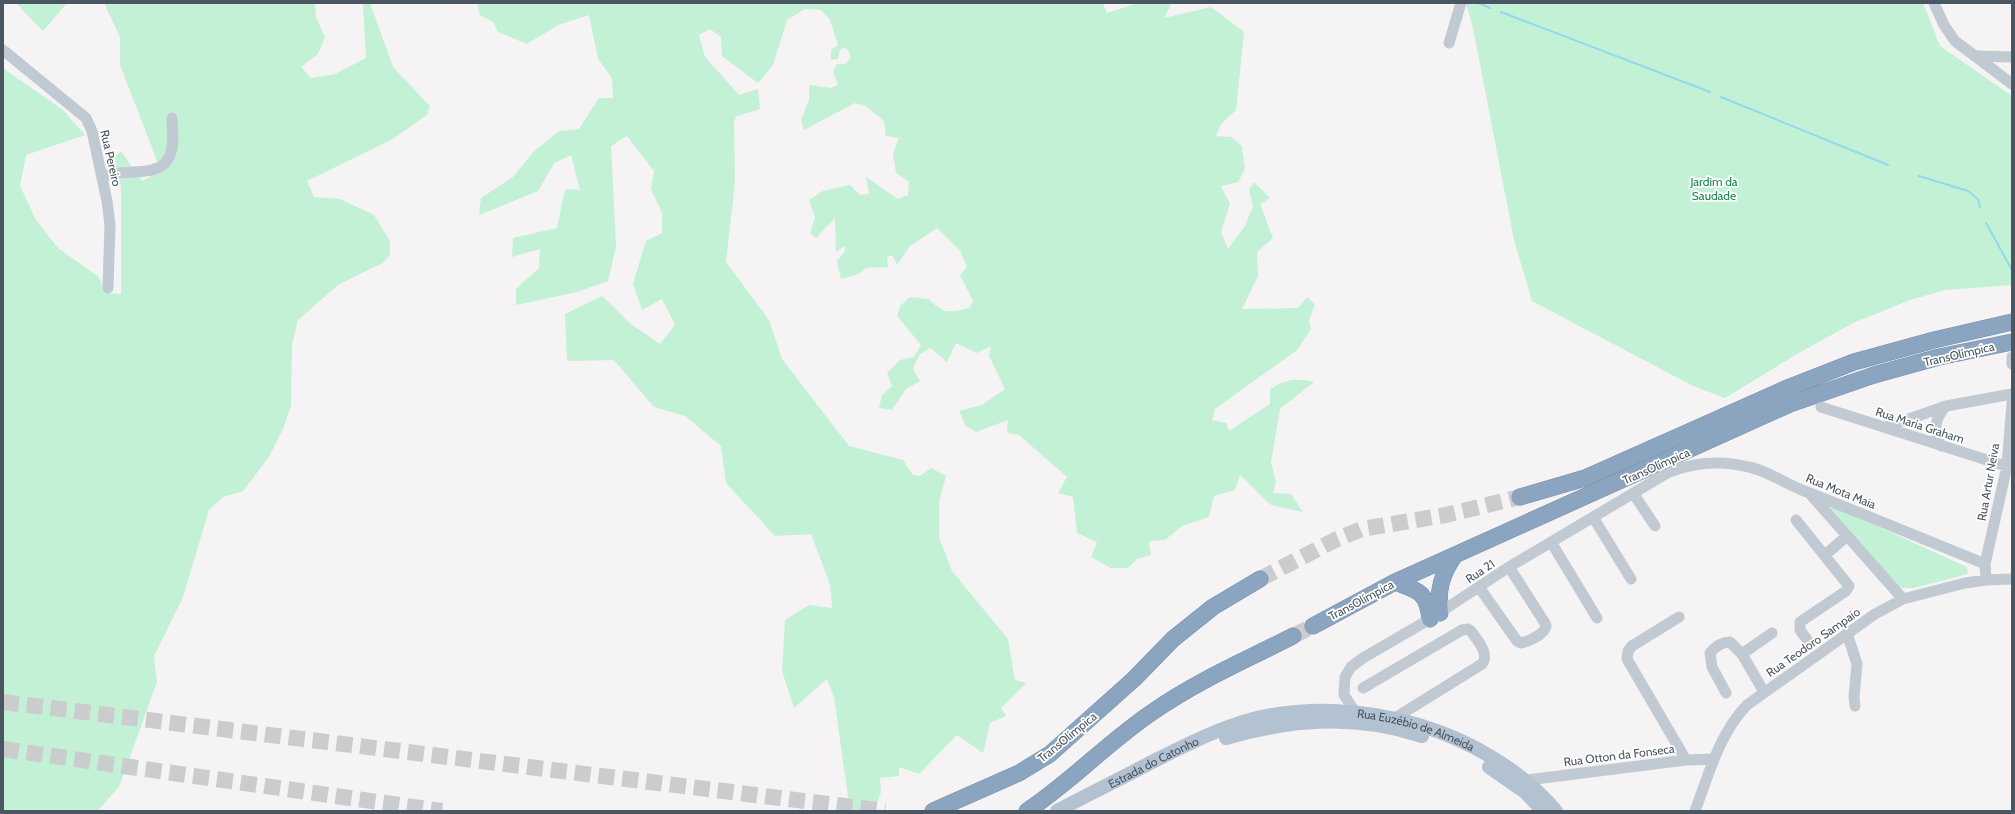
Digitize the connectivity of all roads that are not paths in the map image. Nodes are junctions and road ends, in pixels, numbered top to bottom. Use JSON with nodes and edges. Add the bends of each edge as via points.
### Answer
{"nodes":[{"id":1,"x":1461,"y":3,"type":"edge"},
{"id":2,"x":1934,"y":3,"type":"edge"},
{"id":3,"x":1449,"y":43,"type":"dead end"},
{"id":4,"x":3,"y":50,"type":"edge"},
{"id":5,"x":1977,"y":56,"type":"junction"},
{"id":6,"x":2012,"y":57,"type":"edge"},
{"id":7,"x":2012,"y":84,"type":"edge"},
{"id":8,"x":172,"y":118,"type":"dead end"},
{"id":9,"x":102,"y":176,"type":"junction"},
{"id":10,"x":108,"y":288,"type":"dead end"},
{"id":11,"x":2012,"y":322,"type":"edge"},
{"id":12,"x":2010,"y":347,"type":"edge"},
{"id":13,"x":2012,"y":364,"type":"edge"},
{"id":14,"x":2012,"y":394,"type":"edge"},
{"id":15,"x":2012,"y":403,"type":"edge"},
{"id":16,"x":1946,"y":406,"type":"junction"},
{"id":17,"x":1821,"y":407,"type":"dead end"},
{"id":18,"x":1886,"y":427,"type":"junction"},
{"id":19,"x":1941,"y":446,"type":"junction"},
{"id":20,"x":2009,"y":467,"type":"edge"},
{"id":21,"x":1669,"y":472,"type":"joint"},
{"id":22,"x":1809,"y":492,"type":"junction"},
{"id":23,"x":1634,"y":493,"type":"junction"},
{"id":24,"x":1520,"y":497,"type":"tunnel mouth"},
{"id":25,"x":1593,"y":517,"type":"junction"},
{"id":26,"x":1796,"y":520,"type":"dead end"},
{"id":27,"x":1655,"y":526,"type":"dead end"},
{"id":28,"x":1847,"y":536,"type":"junction"},
{"id":29,"x":1551,"y":542,"type":"junction"},
{"id":30,"x":1455,"y":555,"type":"junction"},
{"id":31,"x":1825,"y":555,"type":"junction"},
{"id":32,"x":1985,"y":564,"type":"junction"},
{"id":33,"x":1509,"y":567,"type":"junction"},
{"id":34,"x":1260,"y":579,"type":"tunnel mouth"},
{"id":35,"x":1632,"y":579,"type":"dead end"},
{"id":36,"x":2012,"y":579,"type":"edge"},
{"id":37,"x":1986,"y":580,"type":"junction"},
{"id":38,"x":1395,"y":582,"type":"junction"},
{"id":39,"x":1479,"y":587,"type":"junction"},
{"id":40,"x":1903,"y":599,"type":"junction"},
{"id":41,"x":1435,"y":616,"type":"junction"},
{"id":42,"x":1679,"y":617,"type":"dead end"},
{"id":43,"x":1598,"y":618,"type":"dead end"},
{"id":44,"x":1313,"y":626,"type":"tunnel mouth"},
{"id":45,"x":1847,"y":632,"type":"junction"},
{"id":46,"x":1772,"y":633,"type":"dead end"},
{"id":47,"x":1293,"y":636,"type":"tunnel mouth"},
{"id":48,"x":1808,"y":641,"type":"dead end"},
{"id":49,"x":1742,"y":654,"type":"junction"},
{"id":50,"x":1363,"y":688,"type":"dead end"},
{"id":51,"x":1764,"y":692,"type":"junction"},
{"id":52,"x":1726,"y":693,"type":"dead end"},
{"id":53,"x":1855,"y":706,"type":"dead end"},
{"id":54,"x":1356,"y":713,"type":"junction"},
{"id":55,"x":1395,"y":718,"type":"junction"},
{"id":56,"x":1257,"y":724,"type":"junction"},
{"id":57,"x":1714,"y":759,"type":"junction"},
{"id":58,"x":1686,"y":760,"type":"junction"},
{"id":59,"x":1527,"y":780,"type":"junction"},
{"id":60,"x":933,"y":811,"type":"edge"},
{"id":61,"x":1027,"y":811,"type":"edge"},
{"id":62,"x":1057,"y":811,"type":"edge"},
{"id":63,"x":1077,"y":811,"type":"edge"},
{"id":64,"x":1543,"y":811,"type":"edge"},
{"id":65,"x":1556,"y":811,"type":"edge"},
{"id":66,"x":1695,"y":811,"type":"edge"}],
"edges":[{"from":1,"to":3,"type":"street"},
{"from":2,"to":5,"type":"street","via":[[1955,41]]},
{"from":4,"to":9,"type":"street","name":"Rua Pereiro","via":[[86,118],[92,130]]},
{"from":5,"to":6,"type":"street"},
{"from":5,"to":7,"type":"street"},
{"from":8,"to":9,"type":"street","via":[[173,144],[170,157],[162,165],[149,172],[122,172]]},
{"from":9,"to":10,"type":"street","name":"Rua Pereiro","via":[[110,225]]},
{"from":11,"to":24,"type":"highway","name":"TransOlímpica","via":[[1854,362],[1784,389],[1585,478]]},
{"from":12,"to":13,"type":"street"},
{"from":12,"to":30,"type":"highway","name":"TransOlímpica","via":[[1939,357],[1790,404]]},
{"from":14,"to":16,"type":"street"},
{"from":15,"to":20,"type":"street","name":"Rua Artur Neiva"},
{"from":16,"to":18,"type":"street"},
{"from":16,"to":19,"type":"street","via":[[1939,414],[1935,425],[1936,436]]},
{"from":17,"to":18,"type":"street","name":"Rua Maria Graham"},
{"from":18,"to":19,"type":"street","name":"Rua Maria Graham"},
{"from":19,"to":20,"type":"street","name":"Rua Maria Graham"},
{"from":20,"to":32,"type":"street","name":"Rua Artur Neiva"},
{"from":21,"to":22,"type":"street","name":"Rua Mota Maia","via":[[1686,465],[1709,462],[1734,464],[1763,471]]},
{"from":21,"to":23,"type":"street","name":"Rua 21"},
{"from":22,"to":28,"type":"street"},
{"from":22,"to":32,"type":"street","name":"Rua Mota Maia"},
{"from":23,"to":25,"type":"street","name":"Rua 21"},
{"from":23,"to":27,"type":"street"},
{"from":25,"to":29,"type":"street","name":"Rua 21"},
{"from":25,"to":35,"type":"street"},
{"from":26,"to":31,"type":"street"},
{"from":28,"to":31,"type":"street"},
{"from":28,"to":40,"type":"street"},
{"from":29,"to":33,"type":"street","name":"Rua 21"},
{"from":29,"to":43,"type":"street"},
{"from":30,"to":38,"type":"highway","name":"TransOlímpica"},
{"from":30,"to":41,"type":"highway","via":[[1442,577]]},
{"from":31,"to":48,"type":"street","via":[[1848,583],[1849,588],[1800,622],[1800,630]]},
{"from":32,"to":37,"type":"street"},
{"from":33,"to":39,"type":"street","name":"Rua 21"},
{"from":33,"to":39,"type":"street","via":[[1545,623],[1544,632],[1526,642],[1517,641]]},
{"from":34,"to":60,"type":"highway","name":"TransOlímpica","via":[[1213,607],[1173,639],[1128,684],[1050,754],[1019,773]]},
{"from":36,"to":37,"type":"street","name":"Rua Teodoro Sampaio"},
{"from":37,"to":40,"type":"street","name":"Rua Teodoro Sampaio"},
{"from":38,"to":41,"type":"highway","via":[[1423,594]]},
{"from":38,"to":44,"type":"highway","name":"TransOlímpica"},
{"from":39,"to":41,"type":"street","name":"Rua 21"},
{"from":40,"to":45,"type":"street","name":"Rua Teodoro Sampaio"},
{"from":41,"to":54,"type":"street","name":"Rua 21","via":[[1351,667],[1345,677],[1344,695]]},
{"from":42,"to":58,"type":"street","via":[[1632,646],[1627,654]]},
{"from":45,"to":51,"type":"street","name":"Rua Teodoro Sampaio"},
{"from":45,"to":53,"type":"street","via":[[1857,664]]},
{"from":46,"to":49,"type":"street"},
{"from":47,"to":61,"type":"highway","via":[[1185,691],[1153,711]]},
{"from":49,"to":51,"type":"street"},
{"from":49,"to":52,"type":"street","via":[[1730,642],[1714,648],[1710,653],[1712,667]]},
{"from":50,"to":55,"type":"street","via":[[1462,630],[1471,630],[1485,655],[1482,664]]},
{"from":51,"to":57,"type":"street","name":"Rua Teodoro Sampaio","via":[[1736,716]]},
{"from":54,"to":55,"type":"main road","name":"Rua Euzébio de Almeida"},
{"from":54,"to":56,"type":"main road","name":"Rua Euzébio de Almeida","via":[[1303,711]]},
{"from":55,"to":59,"type":"main road","name":"Rua Euzébio de Almeida","via":[[1445,733]]},
{"from":56,"to":62,"type":"main road","name":"Estrada do Catonho","via":[[1212,733]]},
{"from":56,"to":63,"type":"main road","name":"Estrada do Catonho","via":[[1219,740]]},
{"from":56,"to":64,"type":"main road","name":"Rua Euzébio de Almeida","via":[[1353,722],[1410,732],[1441,742],[1496,771],[1525,792]]},
{"from":57,"to":58,"type":"street","name":"Rua Otton da Fonseca"},
{"from":57,"to":66,"type":"street","name":"Rua Teodoro Sampaio"},
{"from":58,"to":59,"type":"street","name":"Rua Otton da Fonseca"},
{"from":59,"to":65,"type":"main road","name":"Rua Euzébio de Almeida"}]}
